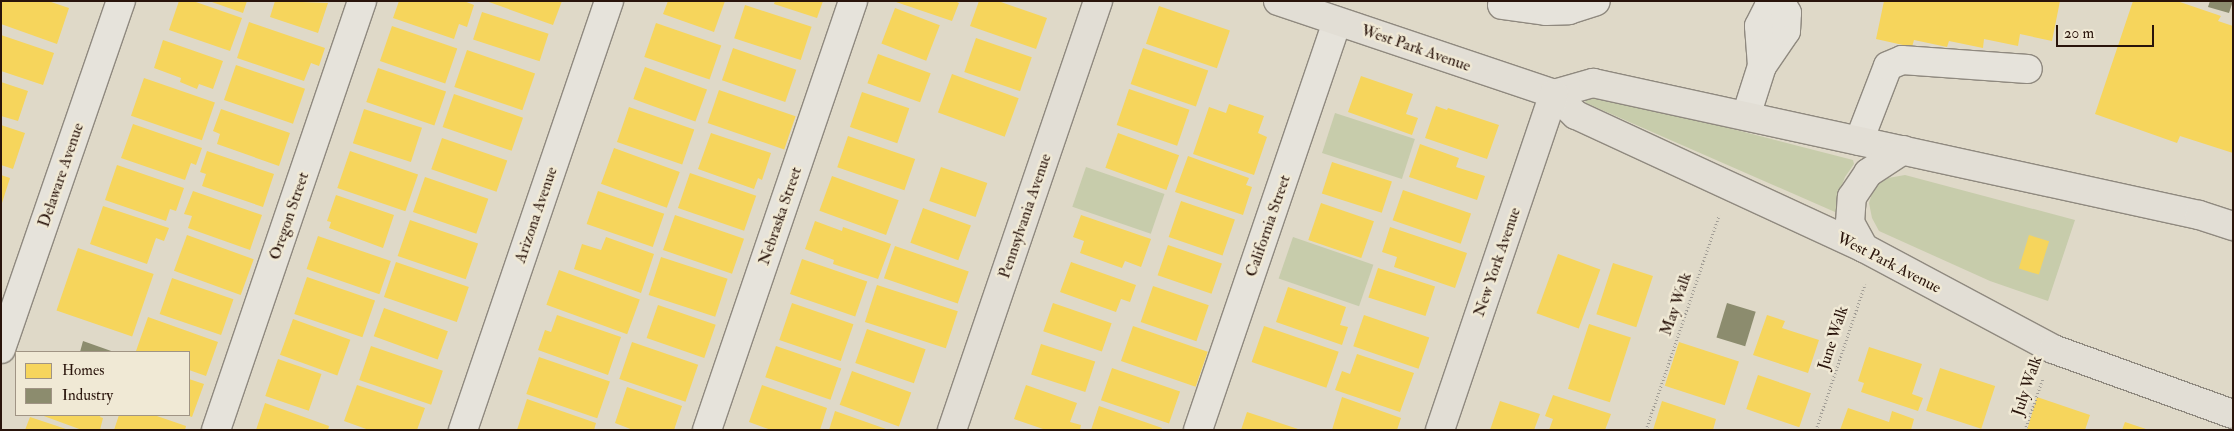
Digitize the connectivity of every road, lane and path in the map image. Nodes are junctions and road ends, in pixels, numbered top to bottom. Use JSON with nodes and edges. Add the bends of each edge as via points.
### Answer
{"nodes":[{"id":1,"x":121,"y":1,"type":"edge"},
{"id":2,"x":362,"y":1,"type":"edge"},
{"id":3,"x":609,"y":1,"type":"edge"},
{"id":4,"x":853,"y":1,"type":"edge"},
{"id":5,"x":1098,"y":1,"type":"edge"},
{"id":6,"x":1278,"y":1,"type":"edge"},
{"id":7,"x":1596,"y":1,"type":"edge"},
{"id":8,"x":1776,"y":1,"type":"edge"},
{"id":9,"x":1780,"y":1,"type":"edge"},
{"id":10,"x":1502,"y":5,"type":"dead end"},
{"id":11,"x":1337,"y":22,"type":"junction"},
{"id":12,"x":1762,"y":66,"type":"junction"},
{"id":13,"x":2028,"y":69,"type":"dead end"},
{"id":14,"x":1554,"y":94,"type":"junction"},
{"id":15,"x":1746,"y":116,"type":"junction"},
{"id":16,"x":1859,"y":141,"type":"junction"},
{"id":17,"x":1903,"y":150,"type":"junction"},
{"id":18,"x":1729,"y":186,"type":"junction"},
{"id":19,"x":2233,"y":226,"type":"edge"},
{"id":20,"x":1869,"y":251,"type":"junction"},
{"id":21,"x":1,"y":349,"type":"edge"},
{"id":22,"x":2053,"y":349,"type":"junction"},
{"id":23,"x":2233,"y":414,"type":"edge"},
{"id":24,"x":216,"y":430,"type":"edge"},
{"id":25,"x":463,"y":430,"type":"edge"},
{"id":26,"x":707,"y":430,"type":"edge"},
{"id":27,"x":952,"y":430,"type":"edge"},
{"id":28,"x":1198,"y":430,"type":"edge"},
{"id":29,"x":1440,"y":430,"type":"edge"},
{"id":30,"x":1646,"y":430,"type":"edge"},
{"id":31,"x":1816,"y":430,"type":"edge"},
{"id":32,"x":2025,"y":430,"type":"edge"}],
"edges":[{"from":1,"to":21,"type":"street","name":"Delaware Avenue"},
{"from":2,"to":24,"type":"street","name":"Oregon Street"},
{"from":3,"to":25,"type":"street","name":"Arizona Avenue"},
{"from":4,"to":26,"type":"street","name":"Nebraska Street"},
{"from":5,"to":27,"type":"highway","name":"Pennsylvania Avenue"},
{"from":6,"to":11,"type":"highway","name":"West Park Avenue"},
{"from":7,"to":10,"type":"street","via":[[1569,10],[1546,11]]},
{"from":8,"to":12,"type":"street","via":[[1769,6],[1759,26]]},
{"from":9,"to":12,"type":"street","via":[[1787,14],[1786,31]]},
{"from":11,"to":14,"type":"highway","name":"West Park Avenue"},
{"from":11,"to":28,"type":"street","name":"California Street"},
{"from":12,"to":15,"type":"street"},
{"from":13,"to":16,"type":"street","via":[[1902,60],[1888,66]]},
{"from":14,"to":15,"type":"highway","via":[[1593,83]]},
{"from":14,"to":18,"type":"highway","name":"West Park Avenue","via":[[1576,115]]},
{"from":14,"to":29,"type":"highway","name":"New York Avenue"},
{"from":15,"to":16,"type":"highway"},
{"from":16,"to":17,"type":"highway"},
{"from":17,"to":19,"type":"highway","via":[[2199,215]]},
{"from":17,"to":20,"type":"highway","via":[[1868,173],[1852,197],[1850,223]]},
{"from":18,"to":20,"type":"highway","name":"West Park Avenue"},
{"from":18,"to":30,"type":"path","name":"May Walk"},
{"from":20,"to":22,"type":"highway","name":"West Park Avenue"},
{"from":20,"to":31,"type":"path","name":"June Walk"},
{"from":22,"to":23,"type":"highway","name":"West Park Avenue"},
{"from":22,"to":32,"type":"path","name":"July Walk"}]}
